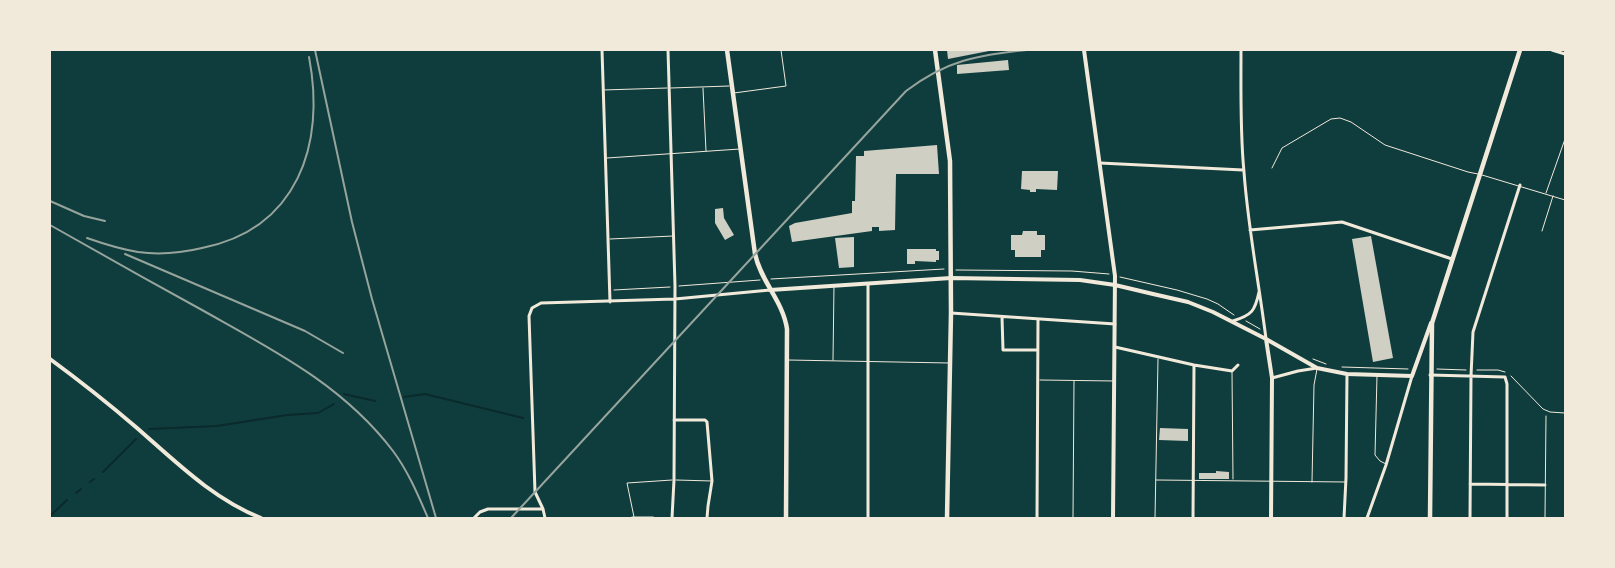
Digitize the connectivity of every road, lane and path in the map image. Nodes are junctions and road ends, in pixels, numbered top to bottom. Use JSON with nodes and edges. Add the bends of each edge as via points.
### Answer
{"nodes":[{"id":1,"x":602,"y":50,"type":"edge"},
{"id":2,"x":668,"y":50,"type":"edge"},
{"id":3,"x":727,"y":50,"type":"edge"},
{"id":4,"x":781,"y":50,"type":"edge"},
{"id":5,"x":935,"y":50,"type":"edge"},
{"id":6,"x":1084,"y":50,"type":"edge"},
{"id":7,"x":1241,"y":50,"type":"edge"},
{"id":8,"x":1520,"y":50,"type":"edge"},
{"id":9,"x":1552,"y":50,"type":"edge"},
{"id":10,"x":1565,"y":54,"type":"edge"},
{"id":11,"x":733,"y":86,"type":"junction"},
{"id":12,"x":703,"y":87,"type":"junction"},
{"id":13,"x":669,"y":88,"type":"junction"},
{"id":14,"x":603,"y":90,"type":"junction"},
{"id":15,"x":734,"y":93,"type":"junction"},
{"id":16,"x":1565,"y":139,"type":"edge"},
{"id":17,"x":741,"y":149,"type":"junction"},
{"id":18,"x":706,"y":152,"type":"junction"},
{"id":19,"x":672,"y":154,"type":"junction"},
{"id":20,"x":605,"y":158,"type":"junction"},
{"id":21,"x":1100,"y":163,"type":"junction"},
{"id":22,"x":1272,"y":168,"type":"dead end"},
{"id":23,"x":1243,"y":170,"type":"junction"},
{"id":24,"x":1480,"y":174,"type":"junction"},
{"id":25,"x":1520,"y":185,"type":"junction"},
{"id":26,"x":1546,"y":194,"type":"junction"},
{"id":27,"x":1553,"y":196,"type":"junction"},
{"id":28,"x":1565,"y":200,"type":"edge"},
{"id":29,"x":1250,"y":230,"type":"junction"},
{"id":30,"x":1542,"y":231,"type":"dead end"},
{"id":31,"x":674,"y":236,"type":"junction"},
{"id":32,"x":608,"y":239,"type":"junction"},
{"id":33,"x":1452,"y":259,"type":"junction"},
{"id":34,"x":951,"y":269,"type":"junction"},
{"id":35,"x":1115,"y":276,"type":"junction"},
{"id":36,"x":951,"y":278,"type":"junction"},
{"id":37,"x":764,"y":280,"type":"junction"},
{"id":38,"x":868,"y":284,"type":"junction"},
{"id":39,"x":1115,"y":285,"type":"junction"},
{"id":40,"x":675,"y":286,"type":"junction"},
{"id":41,"x":834,"y":286,"type":"junction"},
{"id":42,"x":1260,"y":289,"type":"junction"},
{"id":43,"x":610,"y":290,"type":"junction"},
{"id":44,"x":770,"y":290,"type":"junction"},
{"id":45,"x":675,"y":299,"type":"junction"},
{"id":46,"x":610,"y":302,"type":"junction"},
{"id":47,"x":951,"y":313,"type":"junction"},
{"id":48,"x":1002,"y":317,"type":"junction"},
{"id":49,"x":1241,"y":318,"type":"junction"},
{"id":50,"x":1038,"y":320,"type":"junction"},
{"id":51,"x":1233,"y":321,"type":"junction"},
{"id":52,"x":1432,"y":323,"type":"junction"},
{"id":53,"x":1115,"y":324,"type":"junction"},
{"id":54,"x":1266,"y":333,"type":"junction"},
{"id":55,"x":1266,"y":339,"type":"junction"},
{"id":56,"x":1115,"y":347,"type":"junction"},
{"id":57,"x":1038,"y":350,"type":"junction"},
{"id":58,"x":1158,"y":358,"type":"junction"},
{"id":59,"x":1309,"y":358,"type":"dead end"},
{"id":60,"x":50,"y":359,"type":"edge"},
{"id":61,"x":787,"y":360,"type":"junction"},
{"id":62,"x":834,"y":361,"type":"junction"},
{"id":63,"x":868,"y":361,"type":"junction"},
{"id":64,"x":950,"y":363,"type":"junction"},
{"id":65,"x":1194,"y":365,"type":"junction"},
{"id":66,"x":1238,"y":365,"type":"dead end"},
{"id":67,"x":1329,"y":365,"type":"dead end"},
{"id":68,"x":1341,"y":367,"type":"dead end"},
{"id":69,"x":1317,"y":368,"type":"junction"},
{"id":70,"x":1415,"y":369,"type":"junction"},
{"id":71,"x":1431,"y":369,"type":"junction"},
{"id":72,"x":1471,"y":370,"type":"junction"},
{"id":73,"x":1232,"y":371,"type":"junction"},
{"id":74,"x":1347,"y":374,"type":"junction"},
{"id":75,"x":1377,"y":375,"type":"junction"},
{"id":76,"x":1430,"y":375,"type":"junction"},
{"id":77,"x":1412,"y":376,"type":"junction"},
{"id":78,"x":1471,"y":376,"type":"junction"},
{"id":79,"x":1272,"y":378,"type":"junction"},
{"id":80,"x":1037,"y":380,"type":"junction"},
{"id":81,"x":1074,"y":380,"type":"junction"},
{"id":82,"x":1114,"y":381,"type":"junction"},
{"id":83,"x":1565,"y":413,"type":"edge"},
{"id":84,"x":1546,"y":416,"type":"dead end"},
{"id":85,"x":674,"y":420,"type":"junction"},
{"id":86,"x":1386,"y":465,"type":"junction"},
{"id":87,"x":674,"y":480,"type":"junction"},
{"id":88,"x":712,"y":480,"type":"junction"},
{"id":89,"x":1156,"y":480,"type":"junction"},
{"id":90,"x":1233,"y":480,"type":"junction"},
{"id":91,"x":1193,"y":481,"type":"junction"},
{"id":92,"x":1271,"y":481,"type":"junction"},
{"id":93,"x":1312,"y":482,"type":"junction"},
{"id":94,"x":1345,"y":482,"type":"junction"},
{"id":95,"x":1470,"y":484,"type":"junction"},
{"id":96,"x":1507,"y":484,"type":"junction"},
{"id":97,"x":1545,"y":485,"type":"junction"},
{"id":98,"x":543,"y":509,"type":"junction"},
{"id":99,"x":474,"y":517,"type":"edge"},
{"id":100,"x":261,"y":518,"type":"edge"},
{"id":101,"x":545,"y":518,"type":"edge"},
{"id":102,"x":635,"y":518,"type":"edge"},
{"id":103,"x":653,"y":518,"type":"edge"},
{"id":104,"x":672,"y":518,"type":"edge"},
{"id":105,"x":708,"y":518,"type":"edge"},
{"id":106,"x":786,"y":518,"type":"edge"},
{"id":107,"x":868,"y":518,"type":"edge"},
{"id":108,"x":947,"y":518,"type":"edge"},
{"id":109,"x":1037,"y":518,"type":"edge"},
{"id":110,"x":1073,"y":518,"type":"edge"},
{"id":111,"x":1113,"y":518,"type":"edge"},
{"id":112,"x":1155,"y":518,"type":"edge"},
{"id":113,"x":1193,"y":518,"type":"edge"},
{"id":114,"x":1271,"y":518,"type":"edge"},
{"id":115,"x":1344,"y":518,"type":"edge"},
{"id":116,"x":1367,"y":518,"type":"edge"},
{"id":117,"x":1430,"y":518,"type":"edge"},
{"id":118,"x":1470,"y":518,"type":"edge"},
{"id":119,"x":1507,"y":518,"type":"edge"},
{"id":120,"x":1544,"y":518,"type":"edge"}],
"edges":[{"from":1,"to":14,"type":"street"},
{"from":2,"to":13,"type":"street"},
{"from":3,"to":11,"type":"main road"},
{"from":4,"to":15,"type":"lane","via":[[786,86]]},
{"from":5,"to":34,"type":"main road","via":[[950,161]]},
{"from":6,"to":21,"type":"street"},
{"from":7,"to":23,"type":"street"},
{"from":8,"to":24,"type":"main road"},
{"from":9,"to":10,"type":"street"},
{"from":11,"to":12,"type":"lane"},
{"from":11,"to":15,"type":"main road"},
{"from":12,"to":13,"type":"lane"},
{"from":12,"to":18,"type":"lane"},
{"from":13,"to":14,"type":"lane"},
{"from":13,"to":19,"type":"street"},
{"from":14,"to":20,"type":"street"},
{"from":15,"to":17,"type":"main road"},
{"from":16,"to":26,"type":"lane"},
{"from":17,"to":18,"type":"lane"},
{"from":17,"to":37,"type":"main road","via":[[755,254]]},
{"from":18,"to":19,"type":"lane"},
{"from":19,"to":20,"type":"lane"},
{"from":19,"to":31,"type":"street"},
{"from":20,"to":32,"type":"street"},
{"from":21,"to":23,"type":"street"},
{"from":21,"to":35,"type":"street"},
{"from":22,"to":24,"type":"lane","via":[[1282,148],[1331,119],[1340,118],[1385,145]]},
{"from":23,"to":29,"type":"street"},
{"from":24,"to":25,"type":"lane"},
{"from":24,"to":33,"type":"main road"},
{"from":25,"to":26,"type":"lane"},
{"from":25,"to":72,"type":"street","via":[[1473,332]]},
{"from":26,"to":27,"type":"lane"},
{"from":27,"to":28,"type":"lane"},
{"from":27,"to":30,"type":"lane"},
{"from":29,"to":33,"type":"street","via":[[1342,222]]},
{"from":29,"to":42,"type":"street"},
{"from":31,"to":32,"type":"lane"},
{"from":31,"to":40,"type":"street"},
{"from":32,"to":43,"type":"street"},
{"from":33,"to":52,"type":"main road"},
{"from":34,"to":35,"type":"path","via":[[1072,271]]},
{"from":34,"to":36,"type":"main road"},
{"from":34,"to":37,"type":"path"},
{"from":35,"to":39,"type":"street"},
{"from":35,"to":49,"type":"path","via":[[1207,299]]},
{"from":36,"to":38,"type":"street"},
{"from":36,"to":39,"type":"street","via":[[1080,280]]},
{"from":36,"to":47,"type":"main road"},
{"from":37,"to":40,"type":"path"},
{"from":37,"to":44,"type":"main road"},
{"from":38,"to":41,"type":"street"},
{"from":38,"to":63,"type":"street"},
{"from":39,"to":51,"type":"street","via":[[1188,302]]},
{"from":39,"to":53,"type":"street"},
{"from":40,"to":43,"type":"path"},
{"from":40,"to":45,"type":"street"},
{"from":41,"to":44,"type":"street"},
{"from":41,"to":62,"type":"lane"},
{"from":42,"to":49,"type":"street","via":[[1253,311]]},
{"from":42,"to":54,"type":"street"},
{"from":43,"to":46,"type":"street"},
{"from":44,"to":45,"type":"street"},
{"from":44,"to":61,"type":"main road","via":[[785,318]]},
{"from":45,"to":46,"type":"street"},
{"from":45,"to":85,"type":"street"},
{"from":46,"to":98,"type":"street","via":[[541,303],[532,308],[529,316],[535,492]]},
{"from":47,"to":48,"type":"street"},
{"from":47,"to":64,"type":"main road"},
{"from":48,"to":50,"type":"street"},
{"from":48,"to":57,"type":"street","via":[[1003,350]]},
{"from":49,"to":51,"type":"street"},
{"from":49,"to":54,"type":"path"},
{"from":50,"to":53,"type":"street"},
{"from":50,"to":57,"type":"street"},
{"from":51,"to":55,"type":"street"},
{"from":52,"to":70,"type":"street"},
{"from":52,"to":71,"type":"main road"},
{"from":53,"to":56,"type":"street"},
{"from":54,"to":55,"type":"street"},
{"from":55,"to":69,"type":"street"},
{"from":55,"to":79,"type":"street"},
{"from":56,"to":58,"type":"street"},
{"from":56,"to":82,"type":"street"},
{"from":57,"to":80,"type":"street"},
{"from":58,"to":65,"type":"street"},
{"from":58,"to":89,"type":"lane"},
{"from":59,"to":67,"type":"path"},
{"from":60,"to":100,"type":"street","via":[[99,396],[194,479],[233,505]]},
{"from":61,"to":62,"type":"lane"},
{"from":61,"to":106,"type":"main road"},
{"from":62,"to":63,"type":"lane"},
{"from":63,"to":64,"type":"lane"},
{"from":63,"to":107,"type":"street"},
{"from":64,"to":108,"type":"main road"},
{"from":65,"to":73,"type":"street"},
{"from":65,"to":91,"type":"street"},
{"from":66,"to":73,"type":"street"},
{"from":68,"to":70,"type":"path"},
{"from":69,"to":74,"type":"street"},
{"from":69,"to":79,"type":"street"},
{"from":69,"to":93,"type":"lane"},
{"from":70,"to":77,"type":"street"},
{"from":71,"to":72,"type":"path"},
{"from":71,"to":76,"type":"main road"},
{"from":72,"to":78,"type":"street"},
{"from":72,"to":83,"type":"path","via":[[1505,372],[1542,409]]},
{"from":73,"to":90,"type":"lane"},
{"from":74,"to":75,"type":"street"},
{"from":74,"to":94,"type":"street"},
{"from":75,"to":77,"type":"street"},
{"from":75,"to":86,"type":"lane","via":[[1375,455]]},
{"from":76,"to":78,"type":"street"},
{"from":76,"to":117,"type":"main road"},
{"from":77,"to":86,"type":"street"},
{"from":78,"to":95,"type":"street"},
{"from":78,"to":96,"type":"street","via":[[1505,377]]},
{"from":79,"to":92,"type":"street"},
{"from":80,"to":81,"type":"lane"},
{"from":80,"to":109,"type":"street"},
{"from":81,"to":82,"type":"lane"},
{"from":81,"to":110,"type":"lane"},
{"from":82,"to":111,"type":"street"},
{"from":84,"to":97,"type":"lane"},
{"from":85,"to":87,"type":"street"},
{"from":85,"to":88,"type":"street","via":[[706,421]]},
{"from":86,"to":116,"type":"street"},
{"from":87,"to":88,"type":"lane"},
{"from":87,"to":102,"type":"lane","via":[[627,483]]},
{"from":87,"to":104,"type":"street"},
{"from":88,"to":105,"type":"street"},
{"from":89,"to":91,"type":"lane"},
{"from":89,"to":112,"type":"lane"},
{"from":90,"to":91,"type":"lane"},
{"from":90,"to":92,"type":"lane"},
{"from":91,"to":113,"type":"street"},
{"from":92,"to":93,"type":"lane"},
{"from":92,"to":114,"type":"street"},
{"from":93,"to":94,"type":"lane"},
{"from":94,"to":115,"type":"street"},
{"from":95,"to":96,"type":"street"},
{"from":95,"to":118,"type":"street"},
{"from":96,"to":97,"type":"street"},
{"from":96,"to":119,"type":"street"},
{"from":97,"to":120,"type":"lane"},
{"from":98,"to":99,"type":"street","via":[[488,509]]},
{"from":98,"to":101,"type":"street"},
{"from":102,"to":103,"type":"street"}]}
